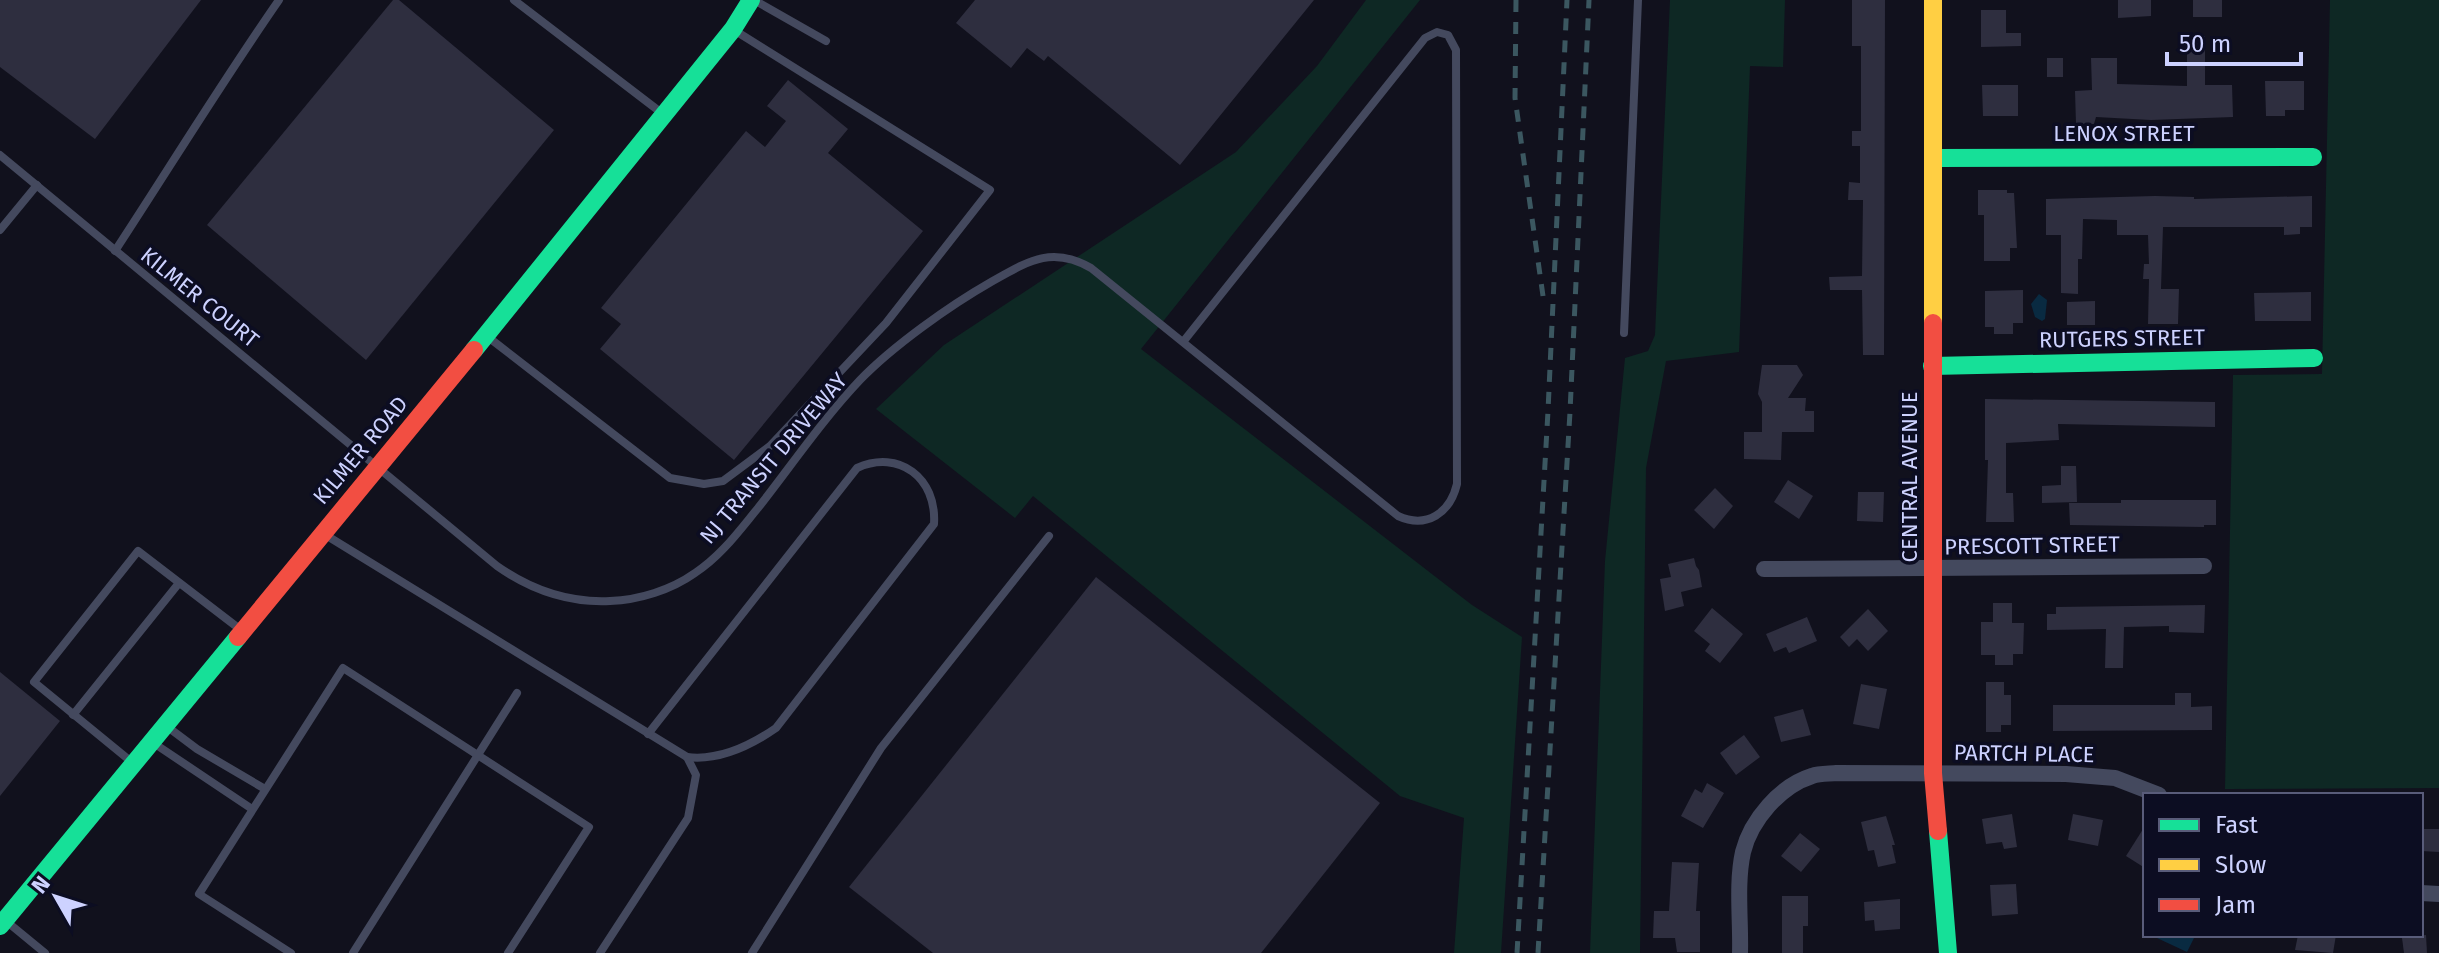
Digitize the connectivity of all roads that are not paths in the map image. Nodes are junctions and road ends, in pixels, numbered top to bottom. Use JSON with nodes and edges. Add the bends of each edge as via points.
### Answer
{"nodes":[{"id":1,"x":279,"y":0,"type":"edge"},
{"id":2,"x":514,"y":0,"type":"edge"},
{"id":3,"x":752,"y":0,"type":"edge"},
{"id":4,"x":1638,"y":0,"type":"edge"},
{"id":5,"x":1933,"y":0,"type":"edge"},
{"id":6,"x":733,"y":29,"type":"junction"},
{"id":7,"x":826,"y":41,"type":"dead end"},
{"id":8,"x":664,"y":115,"type":"junction"},
{"id":9,"x":0,"y":155,"type":"edge"},
{"id":10,"x":2313,"y":157,"type":"dead end"},
{"id":11,"x":1935,"y":158,"type":"junction"},
{"id":12,"x":37,"y":185,"type":"junction"},
{"id":13,"x":0,"y":230,"type":"edge"},
{"id":14,"x":115,"y":251,"type":"junction"},
{"id":15,"x":1624,"y":333,"type":"dead end"},
{"id":16,"x":486,"y":335,"type":"junction"},
{"id":17,"x":1183,"y":342,"type":"junction"},
{"id":18,"x":2314,"y":358,"type":"dead end"},
{"id":19,"x":1932,"y":366,"type":"junction"},
{"id":20,"x":378,"y":467,"type":"junction"},
{"id":21,"x":322,"y":533,"type":"junction"},
{"id":22,"x":1049,"y":536,"type":"dead end"},
{"id":23,"x":2204,"y":566,"type":"dead end"},
{"id":24,"x":1933,"y":568,"type":"junction"},
{"id":25,"x":1764,"y":569,"type":"dead end"},
{"id":26,"x":179,"y":583,"type":"junction"},
{"id":27,"x":241,"y":631,"type":"junction"},
{"id":28,"x":517,"y":693,"type":"dead end"},
{"id":29,"x":73,"y":715,"type":"junction"},
{"id":30,"x":165,"y":725,"type":"junction"},
{"id":31,"x":648,"y":734,"type":"junction"},
{"id":32,"x":152,"y":741,"type":"junction"},
{"id":33,"x":478,"y":755,"type":"junction"},
{"id":34,"x":687,"y":757,"type":"junction"},
{"id":35,"x":133,"y":763,"type":"junction"},
{"id":36,"x":1933,"y":773,"type":"junction"},
{"id":37,"x":265,"y":789,"type":"junction"},
{"id":38,"x":2154,"y":793,"type":"edge"},
{"id":39,"x":252,"y":809,"type":"junction"},
{"id":40,"x":2,"y":923,"type":"edge"},
{"id":41,"x":45,"y":953,"type":"edge"},
{"id":42,"x":291,"y":953,"type":"edge"},
{"id":43,"x":353,"y":953,"type":"edge"},
{"id":44,"x":508,"y":953,"type":"edge"},
{"id":45,"x":600,"y":953,"type":"edge"},
{"id":46,"x":752,"y":953,"type":"edge"},
{"id":47,"x":1740,"y":953,"type":"edge"},
{"id":48,"x":1948,"y":953,"type":"edge"}],
"edges":[{"from":1,"to":14,"type":"lane"},
{"from":2,"to":8,"type":"lane"},
{"from":3,"to":6,"type":"street","name":"KILMER ROAD"},
{"from":3,"to":7,"type":"lane"},
{"from":4,"to":15,"type":"lane"},
{"from":5,"to":11,"type":"street","name":"CENTRAL AVENUE"},
{"from":6,"to":8,"type":"street","name":"KILMER ROAD"},
{"from":6,"to":16,"type":"lane","via":[[990,190],[886,323],[770,446],[723,481],[704,484],[670,478]]},
{"from":8,"to":16,"type":"street","name":"KILMER ROAD"},
{"from":9,"to":12,"type":"lane","name":"KILMER COURT"},
{"from":10,"to":11,"type":"street","name":"LENOX STREET"},
{"from":11,"to":19,"type":"street","name":"CENTRAL AVENUE"},
{"from":12,"to":13,"type":"lane"},
{"from":12,"to":14,"type":"lane","name":"KILMER COURT"},
{"from":14,"to":20,"type":"lane","name":"KILMER COURT"},
{"from":16,"to":20,"type":"street","name":"KILMER ROAD"},
{"from":17,"to":17,"type":"lane","name":"NJ TRANSIT DRIVEWAY","via":[[1398,516],[1422,520],[1446,509],[1457,484],[1456,50],[1448,35],[1437,32],[1425,38]]},
{"from":17,"to":20,"type":"lane","name":"NJ TRANSIT DRIVEWAY","via":[[1079,261],[1051,256],[1021,265],[950,307],[861,379],[712,560],[668,588],[620,601],[571,599],[512,576]]},
{"from":18,"to":19,"type":"street","name":"RUTGERS STREET"},
{"from":19,"to":24,"type":"street","name":"CENTRAL AVENUE"},
{"from":20,"to":21,"type":"street","name":"KILMER ROAD"},
{"from":21,"to":27,"type":"street","name":"KILMER ROAD"},
{"from":21,"to":31,"type":"lane"},
{"from":22,"to":46,"type":"lane","via":[[881,748]]},
{"from":23,"to":24,"type":"street","name":"PRESCOTT STREET"},
{"from":24,"to":25,"type":"street","name":"PRESCOTT STREET"},
{"from":24,"to":36,"type":"street","name":"CENTRAL AVENUE"},
{"from":26,"to":27,"type":"lane"},
{"from":26,"to":29,"type":"lane"},
{"from":26,"to":29,"type":"lane","via":[[138,551],[34,682]]},
{"from":27,"to":30,"type":"street","name":"KILMER ROAD"},
{"from":28,"to":33,"type":"lane"},
{"from":29,"to":35,"type":"lane"},
{"from":30,"to":32,"type":"street","name":"KILMER ROAD"},
{"from":30,"to":37,"type":"lane"},
{"from":31,"to":34,"type":"lane"},
{"from":31,"to":34,"type":"lane","via":[[857,468],[889,462],[922,479],[935,507],[934,524],[776,728],[724,755]]},
{"from":32,"to":35,"type":"street","name":"KILMER ROAD"},
{"from":32,"to":39,"type":"lane"},
{"from":33,"to":37,"type":"lane","via":[[343,668]]},
{"from":33,"to":43,"type":"lane"},
{"from":33,"to":44,"type":"lane","via":[[589,827]]},
{"from":34,"to":45,"type":"lane","via":[[696,775],[688,818]]},
{"from":35,"to":40,"type":"street","name":"KILMER ROAD"},
{"from":36,"to":38,"type":"street","name":"PARTCH PLACE","via":[[2115,778]]},
{"from":36,"to":47,"type":"street","name":"PARTCH PLACE","via":[[1813,775],[1770,804],[1753,826],[1743,852]]},
{"from":36,"to":48,"type":"street","name":"CENTRAL AVENUE"},
{"from":37,"to":39,"type":"lane"},
{"from":39,"to":42,"type":"lane","via":[[199,894]]},
{"from":40,"to":41,"type":"lane"}]}
